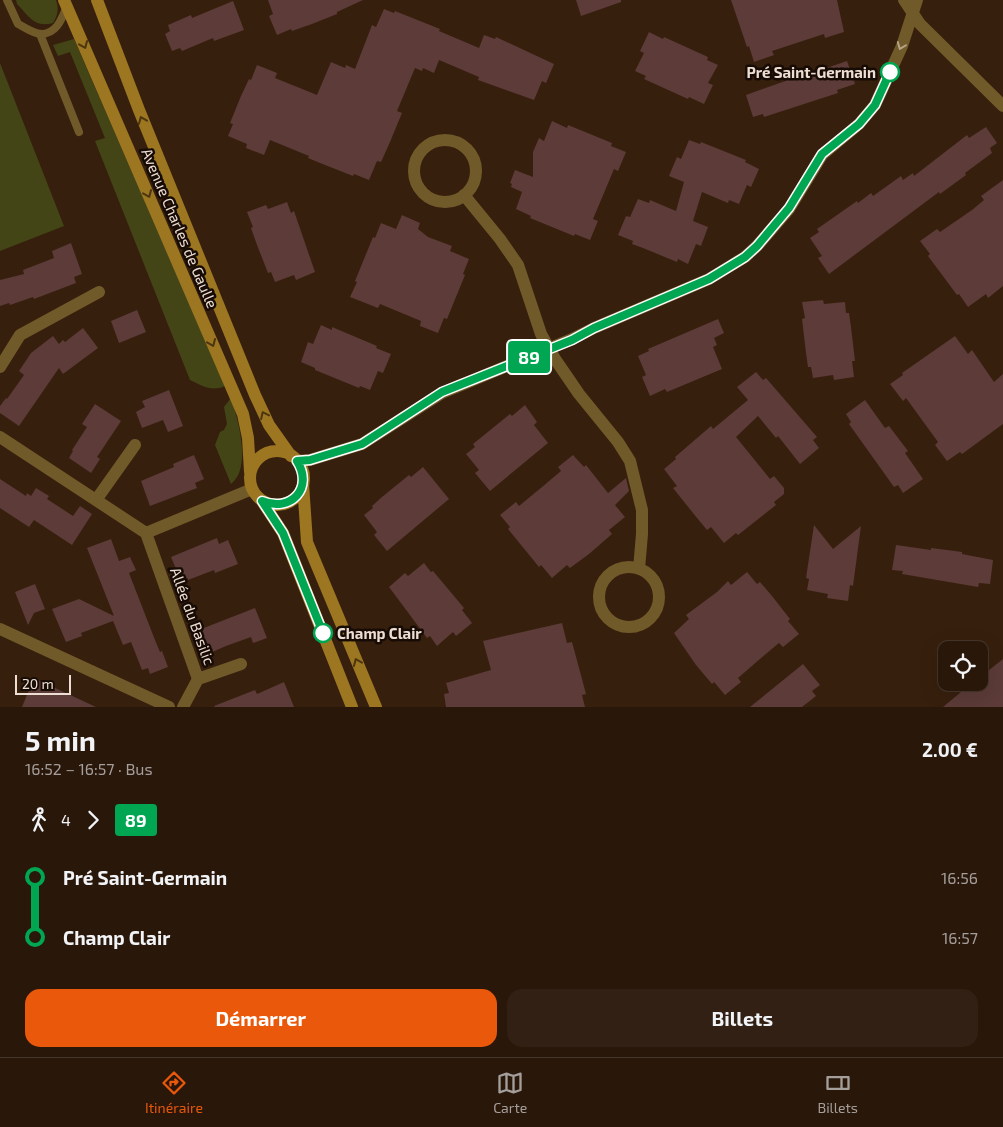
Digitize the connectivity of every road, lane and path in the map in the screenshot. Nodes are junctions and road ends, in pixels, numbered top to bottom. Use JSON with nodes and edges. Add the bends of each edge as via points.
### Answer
{"nodes":[{"id":1,"x":7,"y":0,"type":"edge"},
{"id":2,"x":97,"y":0,"type":"edge"},
{"id":3,"x":904,"y":0,"type":"edge"},
{"id":4,"x":917,"y":0,"type":"edge"},
{"id":5,"x":66,"y":3,"type":"edge"},
{"id":6,"x":913,"y":14,"type":"junction"},
{"id":7,"x":40,"y":34,"type":"junction"},
{"id":8,"x":1003,"y":106,"type":"edge"},
{"id":9,"x":78,"y":132,"type":"dead end"},
{"id":10,"x":464,"y":195,"type":"junction"},
{"id":11,"x":99,"y":292,"type":"dead end"},
{"id":12,"x":550,"y":348,"type":"junction"},
{"id":13,"x":0,"y":367,"type":"edge"},
{"id":14,"x":0,"y":437,"type":"edge"},
{"id":15,"x":135,"y":445,"type":"dead end"},
{"id":16,"x":294,"y":458,"type":"junction"},
{"id":17,"x":250,"y":472,"type":"junction"},
{"id":18,"x":303,"y":484,"type":"junction"},
{"id":19,"x":252,"y":489,"type":"junction"},
{"id":20,"x":96,"y":500,"type":"junction"},
{"id":21,"x":262,"y":501,"type":"junction"},
{"id":22,"x":146,"y":533,"type":"junction"},
{"id":23,"x":639,"y":569,"type":"junction"},
{"id":24,"x":0,"y":629,"type":"edge"},
{"id":25,"x":241,"y":664,"type":"dead end"},
{"id":26,"x":198,"y":679,"type":"junction"},
{"id":27,"x":169,"y":707,"type":"edge"},
{"id":28,"x":183,"y":707,"type":"edge"},
{"id":29,"x":352,"y":707,"type":"edge"},
{"id":30,"x":376,"y":707,"type":"edge"}],
"edges":[{"from":1,"to":7,"type":"lane","via":[[18,24]]},
{"from":16,"to":2,"type":"main road","name":"Avenue Charles de Gaulle","one_way":true,"via":[[269,425],[255,395]]},
{"from":3,"to":6,"type":"street"},
{"from":4,"to":6,"type":"street"},
{"from":5,"to":7,"type":"lane","via":[[60,23],[52,31]]},
{"from":5,"to":17,"type":"main road","name":"Avenue Charles de Gaulle","one_way":true,"via":[[242,414],[248,438]]},
{"from":6,"to":8,"type":"street"},
{"from":6,"to":12,"type":"street","one_way":true,"via":[[875,105],[859,124],[822,154],[789,208],[757,246],[709,279]]},
{"from":7,"to":9,"type":"lane"},
{"from":10,"to":10,"type":"street","via":[[471,188],[476,169],[468,150],[452,140],[433,142],[425,147],[414,164],[414,174],[421,191],[434,200],[444,202]]},
{"from":10,"to":12,"type":"street","via":[[518,265],[541,334]]},
{"from":11,"to":13,"type":"street","via":[[20,335]]},
{"from":12,"to":16,"type":"street","via":[[442,392],[362,444],[310,460]]},
{"from":12,"to":23,"type":"street","via":[[632,466],[642,510]]},
{"from":14,"to":20,"type":"street"},
{"from":15,"to":20,"type":"street"},
{"from":16,"to":17,"type":"main road","via":[[284,452],[267,453],[259,458]]},
{"from":16,"to":18,"type":"main road","name":"Avenue Charles de Gaulle","via":[[304,476]]},
{"from":17,"to":19,"type":"main road","name":"Avenue Charles de Gaulle"},
{"from":18,"to":21,"type":"main road","via":[[300,492],[287,503],[279,505]]},
{"from":30,"to":18,"type":"main road","name":"Avenue Charles de Gaulle","one_way":true,"via":[[307,542]]},
{"from":19,"to":21,"type":"main road"},
{"from":19,"to":22,"type":"street"},
{"from":20,"to":22,"type":"street"},
{"from":21,"to":29,"type":"main road","via":[[283,533]]},
{"from":22,"to":26,"type":"street","name":"Allée du Basilic"},
{"from":23,"to":23,"type":"street","via":[[618,570],[602,586],[601,608],[616,625],[638,626],[652,617],[657,609],[656,584],[652,577]]},
{"from":24,"to":27,"type":"street"},
{"from":25,"to":26,"type":"street"},
{"from":26,"to":28,"type":"street","name":"Allée du Basilic"}]}
